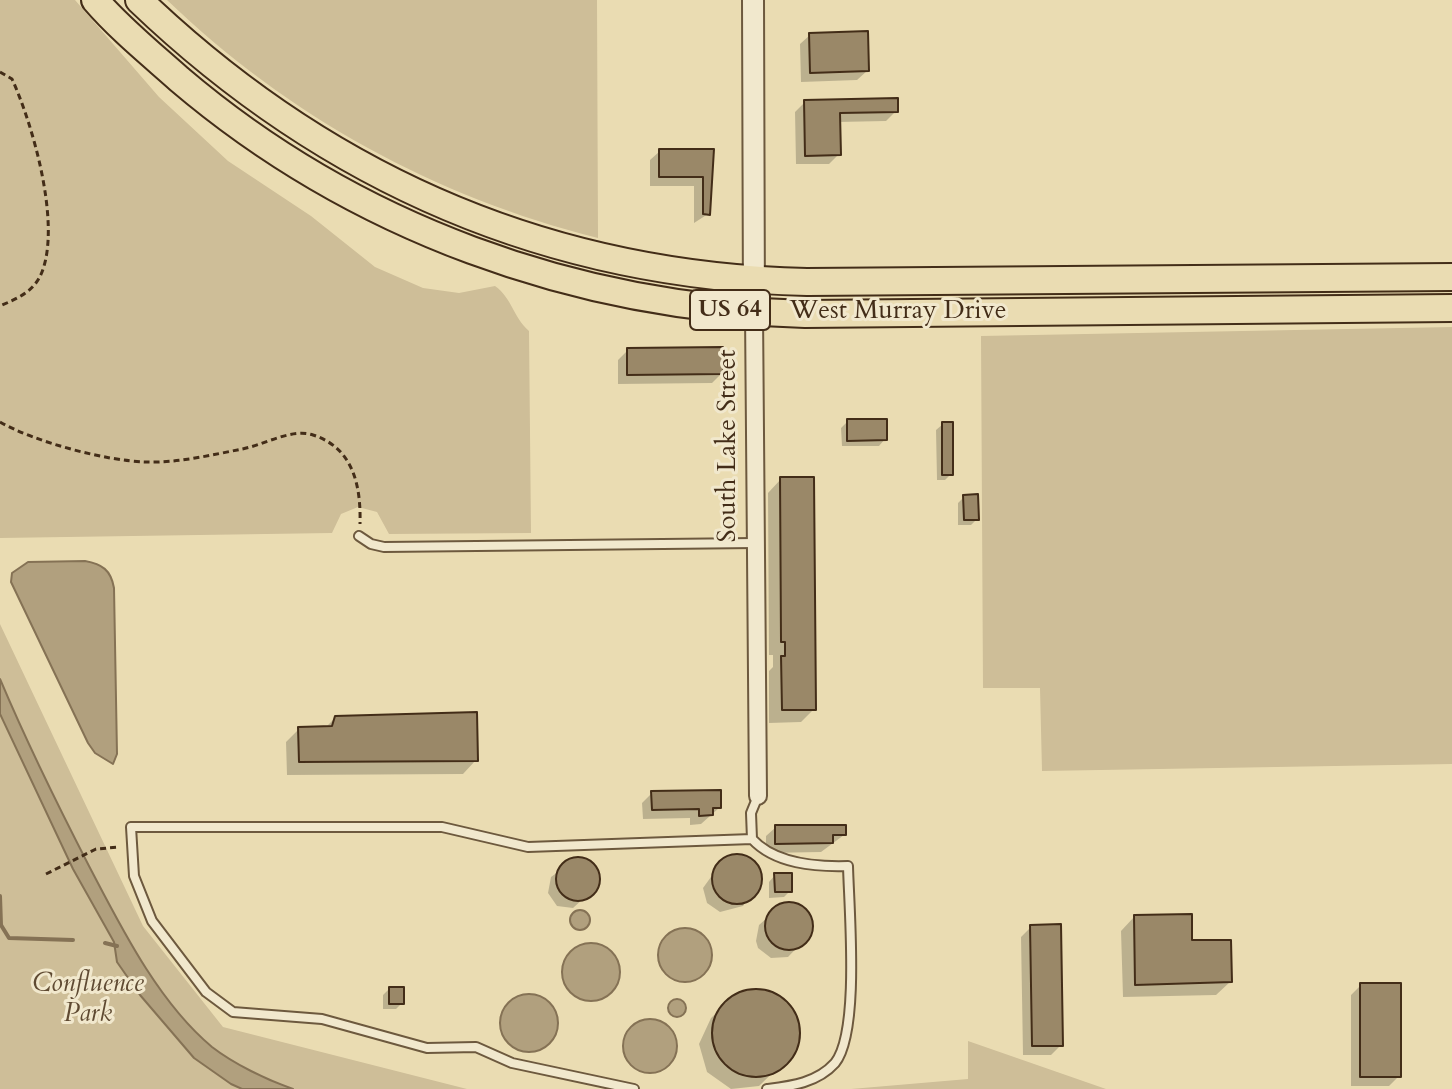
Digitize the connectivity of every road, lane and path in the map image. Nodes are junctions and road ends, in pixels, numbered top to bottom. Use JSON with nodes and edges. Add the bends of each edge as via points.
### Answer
{"nodes":[{"id":1,"x":95,"y":0,"type":"edge"},
{"id":2,"x":139,"y":0,"type":"edge"},
{"id":3,"x":753,"y":0,"type":"edge"},
{"id":4,"x":0,"y":72,"type":"edge"},
{"id":5,"x":1452,"y":277,"type":"edge"},
{"id":6,"x":754,"y":281,"type":"junction"},
{"id":7,"x":0,"y":306,"type":"edge"},
{"id":8,"x":1452,"y":308,"type":"edge"},
{"id":9,"x":754,"y":312,"type":"junction"},
{"id":10,"x":0,"y":422,"type":"edge"},
{"id":11,"x":359,"y":536,"type":"joint"},
{"id":12,"x":756,"y":543,"type":"junction"},
{"id":13,"x":758,"y":796,"type":"joint"},
{"id":14,"x":752,"y":839,"type":"junction"},
{"id":15,"x":132,"y":847,"type":"junction"},
{"id":16,"x":46,"y":874,"type":"dead end"},
{"id":17,"x":634,"y":1089,"type":"edge"},
{"id":18,"x":767,"y":1089,"type":"edge"}],
"edges":[{"from":1,"to":9,"type":"highway","name":"West Murray Drive","number":"US 64","via":[[157,60],[241,128],[331,186],[395,218],[461,247],[587,286]]},
{"from":2,"to":6,"type":"highway","name":"West Murray Drive","number":"US 64","via":[[273,113],[355,163],[452,211],[597,256]]},
{"from":3,"to":6,"type":"street","name":"South Lake Street"},
{"from":4,"to":7,"type":"path","via":[[12,79],[35,143],[48,234],[41,274],[26,295]]},
{"from":5,"to":6,"type":"highway","name":"West Murray Drive","number":"US 64"},
{"from":6,"to":9,"type":"street","name":"South Lake Street"},
{"from":8,"to":9,"type":"highway","name":"West Murray Drive","number":"US 64"},
{"from":9,"to":12,"type":"street","name":"South Lake Street"},
{"from":10,"to":11,"type":"path","via":[[76,448],[147,462],[312,435],[338,450],[353,469],[360,493]]},
{"from":11,"to":12,"type":"lane","via":[[384,547]]},
{"from":12,"to":13,"type":"street","name":"South Lake Street"},
{"from":13,"to":14,"type":"lane","via":[[751,813]]},
{"from":14,"to":15,"type":"lane","via":[[528,847],[442,827],[131,827]]},
{"from":14,"to":18,"type":"lane","via":[[773,857],[848,866],[850,977],[842,1051],[810,1081]]},
{"from":15,"to":16,"type":"path","via":[[96,849]]},
{"from":15,"to":17,"type":"lane","via":[[134,876],[152,921],[206,992],[233,1012],[322,1019],[427,1048],[476,1047],[526,1067]]}]}
